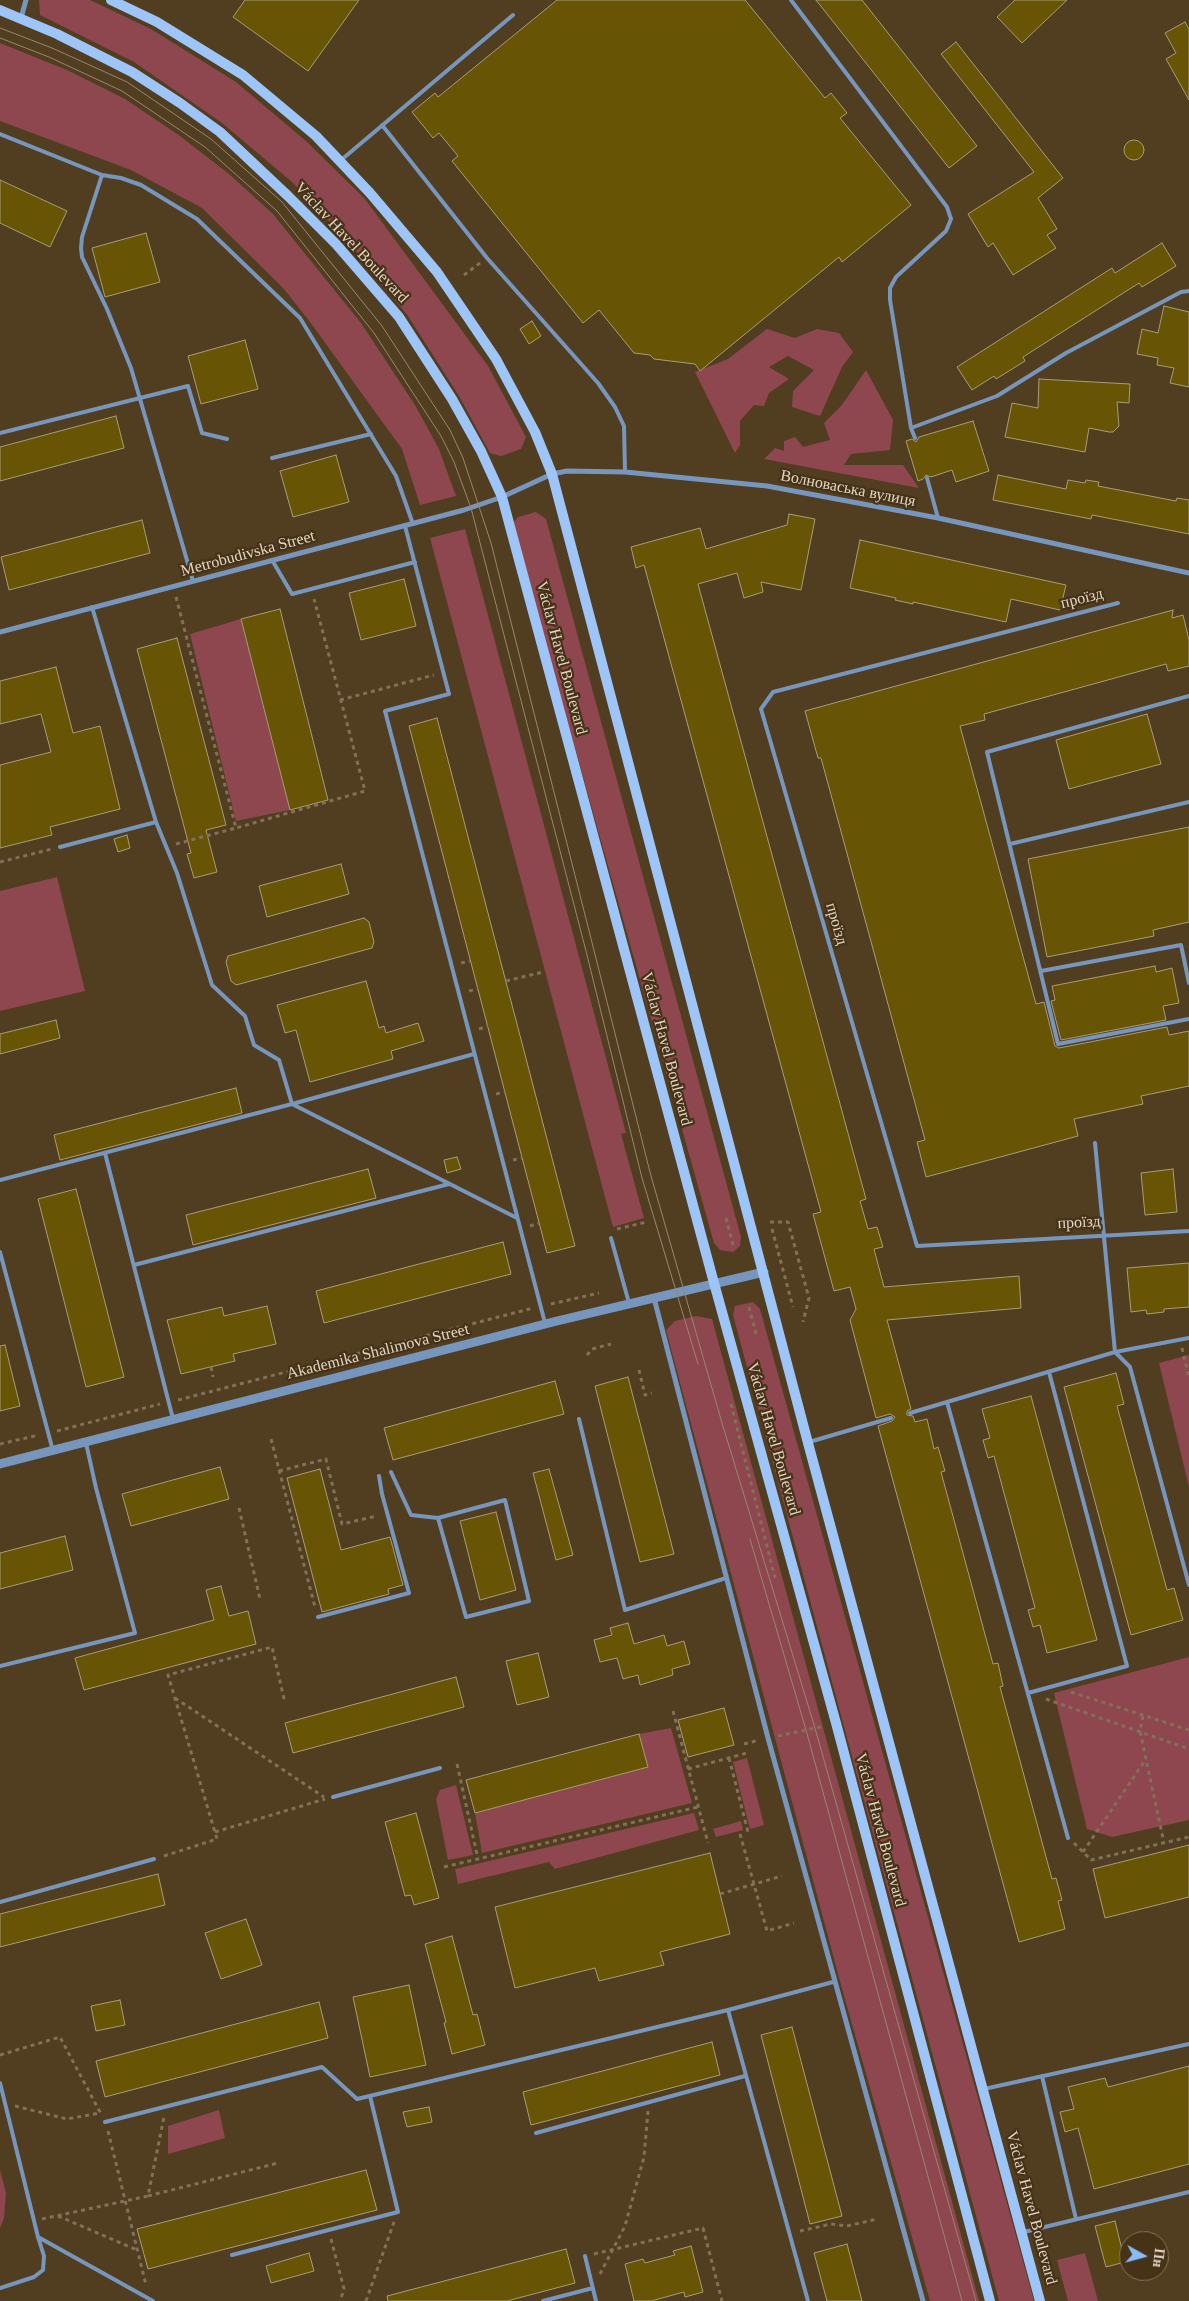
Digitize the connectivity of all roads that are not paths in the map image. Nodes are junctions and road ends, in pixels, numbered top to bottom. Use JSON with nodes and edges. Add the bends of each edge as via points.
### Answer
{"nodes":[{"id":1,"x":26,"y":0,"type":"edge"},
{"id":2,"x":111,"y":0,"type":"edge"},
{"id":3,"x":791,"y":0,"type":"edge"},
{"id":4,"x":0,"y":10,"type":"edge"},
{"id":5,"x":513,"y":16,"type":"dead end"},
{"id":6,"x":21,"y":18,"type":"junction"},
{"id":7,"x":382,"y":124,"type":"junction"},
{"id":8,"x":0,"y":134,"type":"edge"},
{"id":9,"x":340,"y":161,"type":"junction"},
{"id":10,"x":102,"y":175,"type":"junction"},
{"id":11,"x":1189,"y":291,"type":"edge"},
{"id":12,"x":140,"y":397,"type":"junction"},
{"id":13,"x":911,"y":428,"type":"junction"},
{"id":14,"x":0,"y":433,"type":"edge"},
{"id":15,"x":371,"y":434,"type":"junction"},
{"id":16,"x":914,"y":438,"type":"dead end"},
{"id":17,"x":227,"y":439,"type":"dead end"},
{"id":18,"x":272,"y":458,"type":"dead end"},
{"id":19,"x":625,"y":472,"type":"junction"},
{"id":20,"x":552,"y":474,"type":"junction"},
{"id":21,"x":927,"y":478,"type":"dead end"},
{"id":22,"x":502,"y":497,"type":"junction"},
{"id":23,"x":938,"y":518,"type":"junction"},
{"id":24,"x":413,"y":524,"type":"junction"},
{"id":25,"x":405,"y":526,"type":"junction"},
{"id":26,"x":272,"y":560,"type":"junction"},
{"id":27,"x":415,"y":562,"type":"junction"},
{"id":28,"x":1189,"y":573,"type":"edge"},
{"id":29,"x":193,"y":581,"type":"junction"},
{"id":30,"x":1118,"y":603,"type":"dead end"},
{"id":31,"x":92,"y":608,"type":"junction"},
{"id":32,"x":0,"y":632,"type":"edge"},
{"id":33,"x":1189,"y":696,"type":"edge"},
{"id":34,"x":1189,"y":802,"type":"edge"},
{"id":35,"x":156,"y":822,"type":"junction"},
{"id":36,"x":1010,"y":844,"type":"junction"},
{"id":37,"x":60,"y":847,"type":"road end"},
{"id":38,"x":1040,"y":971,"type":"junction"},
{"id":39,"x":1189,"y":983,"type":"edge"},
{"id":40,"x":1189,"y":1019,"type":"edge"},
{"id":41,"x":474,"y":1054,"type":"junction"},
{"id":42,"x":292,"y":1104,"type":"junction"},
{"id":43,"x":1095,"y":1143,"type":"dead end"},
{"id":44,"x":105,"y":1152,"type":"junction"},
{"id":45,"x":0,"y":1180,"type":"edge"},
{"id":46,"x":449,"y":1184,"type":"junction"},
{"id":47,"x":516,"y":1218,"type":"junction"},
{"id":48,"x":1189,"y":1231,"type":"edge"},
{"id":49,"x":1104,"y":1234,"type":"junction"},
{"id":50,"x":611,"y":1238,"type":"dead end"},
{"id":51,"x":0,"y":1252,"type":"edge"},
{"id":52,"x":134,"y":1265,"type":"junction"},
{"id":53,"x":764,"y":1272,"type":"junction"},
{"id":54,"x":714,"y":1283,"type":"junction"},
{"id":55,"x":654,"y":1297,"type":"junction"},
{"id":56,"x":629,"y":1304,"type":"junction"},
{"id":57,"x":545,"y":1324,"type":"junction"},
{"id":58,"x":1189,"y":1338,"type":"edge"},
{"id":59,"x":1115,"y":1352,"type":"junction"},
{"id":60,"x":1049,"y":1372,"type":"junction"},
{"id":61,"x":947,"y":1402,"type":"junction"},
{"id":62,"x":910,"y":1413,"type":"dead end"},
{"id":63,"x":891,"y":1418,"type":"dead end"},
{"id":64,"x":174,"y":1419,"type":"junction"},
{"id":65,"x":579,"y":1419,"type":"dead end"},
{"id":66,"x":86,"y":1442,"type":"junction"},
{"id":67,"x":808,"y":1443,"type":"junction"},
{"id":68,"x":53,"y":1451,"type":"junction"},
{"id":69,"x":0,"y":1464,"type":"edge"},
{"id":70,"x":391,"y":1472,"type":"dead end"},
{"id":71,"x":379,"y":1476,"type":"dead end"},
{"id":72,"x":438,"y":1518,"type":"junction"},
{"id":73,"x":726,"y":1578,"type":"junction"},
{"id":74,"x":1189,"y":1585,"type":"edge"},
{"id":75,"x":318,"y":1617,"type":"road end"},
{"id":76,"x":0,"y":1666,"type":"edge"},
{"id":77,"x":1028,"y":1693,"type":"junction"},
{"id":78,"x":440,"y":1768,"type":"dead end"},
{"id":79,"x":332,"y":1797,"type":"road end"},
{"id":80,"x":1068,"y":1838,"type":"road end"},
{"id":81,"x":154,"y":1859,"type":"road end"},
{"id":82,"x":0,"y":1902,"type":"edge"},
{"id":83,"x":834,"y":1982,"type":"junction"},
{"id":84,"x":728,"y":2010,"type":"junction"},
{"id":85,"x":1189,"y":2044,"type":"edge"},
{"id":86,"x":746,"y":2076,"type":"junction"},
{"id":87,"x":1042,"y":2076,"type":"junction"},
{"id":88,"x":0,"y":2083,"type":"edge"},
{"id":89,"x":982,"y":2089,"type":"junction"},
{"id":90,"x":370,"y":2096,"type":"junction"},
{"id":91,"x":105,"y":2122,"type":"road end"},
{"id":92,"x":536,"y":2133,"type":"dead end"},
{"id":93,"x":1189,"y":2192,"type":"edge"},
{"id":94,"x":1076,"y":2219,"type":"junction"},
{"id":95,"x":1021,"y":2233,"type":"junction"},
{"id":96,"x":38,"y":2237,"type":"junction"},
{"id":97,"x":232,"y":2255,"type":"dead end"},
{"id":98,"x":585,"y":2256,"type":"road end"},
{"id":99,"x":0,"y":2288,"type":"edge"},
{"id":100,"x":593,"y":2288,"type":"junction"},
{"id":101,"x":151,"y":2300,"type":"edge"},
{"id":102,"x":543,"y":2301,"type":"edge"},
{"id":103,"x":596,"y":2301,"type":"edge"},
{"id":104,"x":808,"y":2301,"type":"edge"},
{"id":105,"x":923,"y":2301,"type":"edge"},
{"id":106,"x":990,"y":2301,"type":"edge"},
{"id":107,"x":1040,"y":2301,"type":"edge"}],
"edges":[{"from":1,"to":6,"type":"street"},
{"from":2,"to":9,"type":"main road","name":"Václav Havel Boulevard","via":[[157,22],[243,75],[316,136]]},
{"from":3,"to":13,"type":"lane","via":[[947,207],[951,219],[946,231],[896,277],[890,288]]},
{"from":4,"to":6,"type":"main road","name":"Václav Havel Boulevard"},
{"from":5,"to":7,"type":"lane"},
{"from":6,"to":22,"type":"main road","name":"Václav Havel Boulevard","via":[[132,72],[180,103],[220,132],[288,196],[336,244],[399,317],[452,399]]},
{"from":7,"to":9,"type":"lane"},
{"from":7,"to":19,"type":"lane","via":[[486,258],[598,383],[615,407],[624,426]]},
{"from":8,"to":10,"type":"lane"},
{"from":9,"to":20,"type":"main road","name":"Václav Havel Boulevard","via":[[442,280],[496,359],[535,432]]},
{"from":10,"to":12,"type":"lane","via":[[81,248],[82,257],[108,309]]},
{"from":10,"to":15,"type":"lane","via":[[141,185],[197,219],[266,285],[300,318]]},
{"from":11,"to":13,"type":"lane","via":[[1181,292],[1066,353],[997,396]]},
{"from":12,"to":14,"type":"lane"},
{"from":12,"to":17,"type":"lane","via":[[188,386],[202,433]]},
{"from":12,"to":29,"type":"lane"},
{"from":13,"to":16,"type":"lane"},
{"from":15,"to":18,"type":"lane"},
{"from":15,"to":24,"type":"lane","via":[[396,476]]},
{"from":19,"to":20,"type":"street","name":"Волноваська вулиця","via":[[567,471]]},
{"from":19,"to":23,"type":"street","name":"Волноваська вулиця","via":[[767,486]]},
{"from":20,"to":22,"type":"street","name":"Волноваська вулиця"},
{"from":20,"to":53,"type":"main road","name":"Václav Havel Boulevard"},
{"from":21,"to":23,"type":"lane"},
{"from":22,"to":24,"type":"street","name":"Metrobudivska Street"},
{"from":22,"to":54,"type":"main road","name":"Václav Havel Boulevard"},
{"from":23,"to":28,"type":"street","name":"Волноваська вулиця"},
{"from":24,"to":25,"type":"street","name":"Metrobudivska Street"},
{"from":25,"to":26,"type":"street","name":"Metrobudivska Street"},
{"from":25,"to":27,"type":"lane"},
{"from":26,"to":27,"type":"lane","via":[[292,594]]},
{"from":26,"to":29,"type":"street","name":"Metrobudivska Street"},
{"from":27,"to":41,"type":"lane","via":[[449,694],[385,711]]},
{"from":29,"to":31,"type":"street","name":"Metrobudivska Street"},
{"from":30,"to":49,"type":"lane","name":"проїзд","via":[[773,692],[761,709],[917,1246]]},
{"from":31,"to":32,"type":"street","name":"Metrobudivska Street"},
{"from":31,"to":35,"type":"lane"},
{"from":33,"to":36,"type":"lane","via":[[988,752]]},
{"from":34,"to":36,"type":"lane"},
{"from":35,"to":37,"type":"lane"},
{"from":35,"to":42,"type":"lane","via":[[177,873],[212,985],[245,1016],[254,1045],[279,1060]]},
{"from":36,"to":38,"type":"lane"},
{"from":38,"to":39,"type":"lane","via":[[1181,946]]},
{"from":38,"to":40,"type":"lane","via":[[1058,1044]]},
{"from":41,"to":42,"type":"lane"},
{"from":41,"to":47,"type":"lane"},
{"from":42,"to":44,"type":"lane"},
{"from":42,"to":46,"type":"lane"},
{"from":43,"to":49,"type":"lane"},
{"from":44,"to":45,"type":"lane"},
{"from":44,"to":52,"type":"lane"},
{"from":46,"to":47,"type":"lane"},
{"from":46,"to":52,"type":"lane"},
{"from":47,"to":57,"type":"lane"},
{"from":48,"to":49,"type":"lane","name":"проїзд"},
{"from":49,"to":59,"type":"lane"},
{"from":50,"to":56,"type":"lane"},
{"from":51,"to":68,"type":"lane"},
{"from":52,"to":64,"type":"lane"},
{"from":53,"to":54,"type":"street","name":"Akademika Shalimova Street"},
{"from":53,"to":67,"type":"main road","name":"Václav Havel Boulevard"},
{"from":54,"to":55,"type":"street","name":"Akademika Shalimova Street"},
{"from":54,"to":106,"type":"main road","name":"Václav Havel Boulevard","via":[[836,1723]]},
{"from":55,"to":56,"type":"street","name":"Akademika Shalimova Street"},
{"from":55,"to":73,"type":"street"},
{"from":56,"to":57,"type":"street","name":"Akademika Shalimova Street"},
{"from":57,"to":64,"type":"street","name":"Akademika Shalimova Street"},
{"from":58,"to":59,"type":"lane"},
{"from":59,"to":60,"type":"lane"},
{"from":59,"to":74,"type":"lane","via":[[1130,1367]]},
{"from":60,"to":61,"type":"lane"},
{"from":60,"to":77,"type":"lane","via":[[1127,1666]]},
{"from":61,"to":62,"type":"lane"},
{"from":61,"to":77,"type":"lane"},
{"from":63,"to":67,"type":"lane"},
{"from":64,"to":66,"type":"street","name":"Akademika Shalimova Street"},
{"from":65,"to":73,"type":"lane","via":[[625,1610]]},
{"from":66,"to":68,"type":"street","name":"Akademika Shalimova Street"},
{"from":66,"to":76,"type":"lane","via":[[135,1633]]},
{"from":67,"to":89,"type":"main road","name":"Václav Havel Boulevard"},
{"from":68,"to":69,"type":"street","name":"Akademika Shalimova Street"},
{"from":70,"to":72,"type":"lane","via":[[411,1515]]},
{"from":71,"to":75,"type":"lane","via":[[409,1593]]},
{"from":72,"to":72,"type":"lane","via":[[505,1500],[529,1601],[466,1616]]},
{"from":73,"to":83,"type":"street"},
{"from":77,"to":80,"type":"lane"},
{"from":78,"to":79,"type":"lane"},
{"from":81,"to":82,"type":"lane"},
{"from":83,"to":84,"type":"lane"},
{"from":83,"to":105,"type":"street"},
{"from":84,"to":86,"type":"lane"},
{"from":84,"to":90,"type":"lane"},
{"from":85,"to":87,"type":"lane"},
{"from":86,"to":92,"type":"lane"},
{"from":86,"to":104,"type":"lane"},
{"from":87,"to":89,"type":"lane"},
{"from":87,"to":94,"type":"lane"},
{"from":88,"to":96,"type":"lane"},
{"from":89,"to":95,"type":"main road","name":"Václav Havel Boulevard"},
{"from":90,"to":91,"type":"lane","via":[[357,2099],[322,2067]]},
{"from":90,"to":97,"type":"lane","via":[[398,2212]]},
{"from":93,"to":94,"type":"lane"},
{"from":94,"to":95,"type":"lane"},
{"from":95,"to":107,"type":"main road","name":"Václav Havel Boulevard"},
{"from":96,"to":99,"type":"lane","via":[[44,2256],[43,2270],[34,2277]]},
{"from":96,"to":101,"type":"lane"},
{"from":98,"to":100,"type":"lane"},
{"from":100,"to":102,"type":"lane"},
{"from":100,"to":103,"type":"lane"}]}
